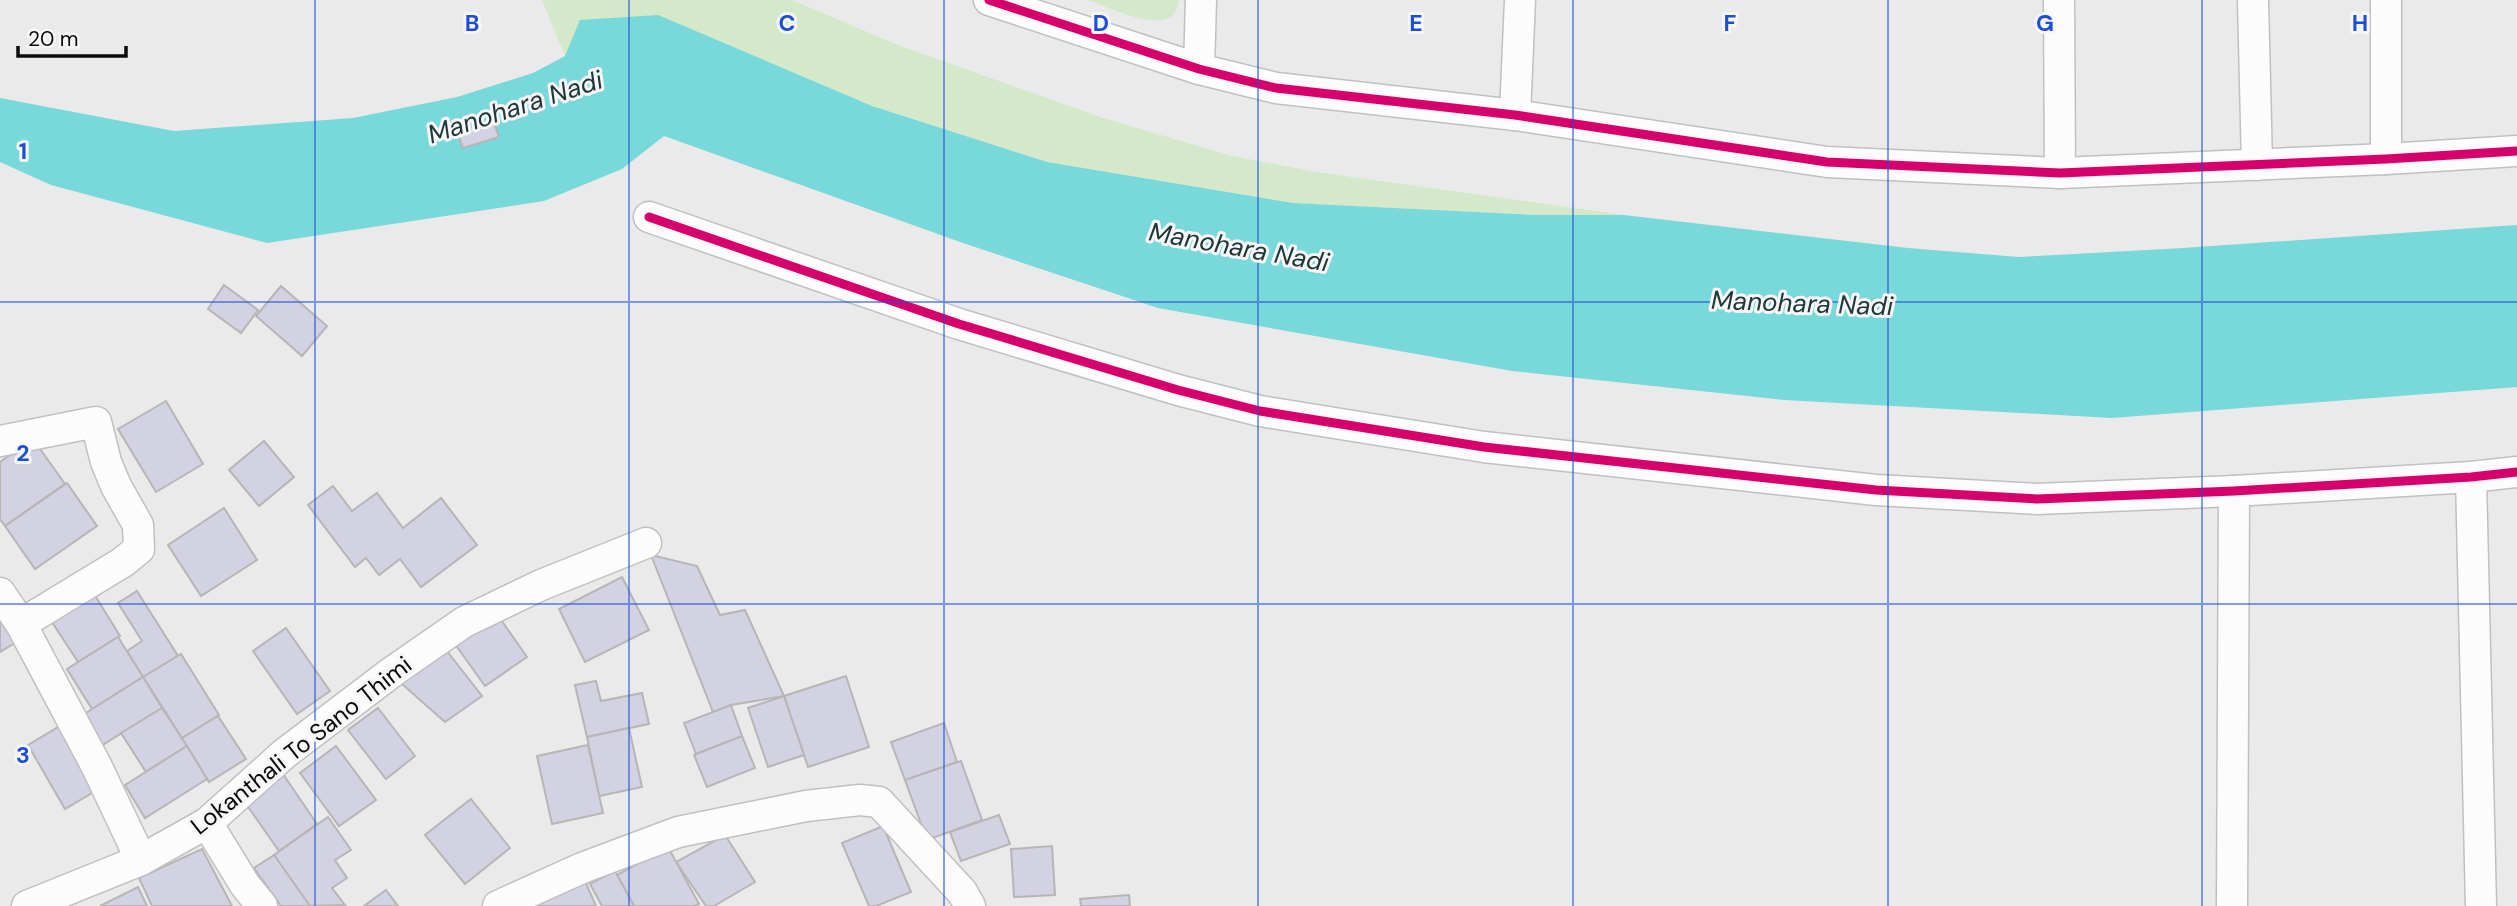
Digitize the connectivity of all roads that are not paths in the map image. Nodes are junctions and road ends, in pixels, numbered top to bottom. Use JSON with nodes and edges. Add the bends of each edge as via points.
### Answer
{"nodes":[{"id":1,"x":989,"y":0,"type":"edge"},
{"id":2,"x":1201,"y":0,"type":"edge"},
{"id":3,"x":1520,"y":0,"type":"edge"},
{"id":4,"x":2059,"y":0,"type":"edge"},
{"id":5,"x":2253,"y":0,"type":"edge"},
{"id":6,"x":2386,"y":0,"type":"edge"},
{"id":7,"x":1199,"y":68,"type":"junction"},
{"id":8,"x":1515,"y":115,"type":"junction"},
{"id":9,"x":2517,"y":151,"type":"edge"},
{"id":10,"x":2386,"y":159,"type":"junction"},
{"id":11,"x":2257,"y":165,"type":"junction"},
{"id":12,"x":2060,"y":173,"type":"junction"},
{"id":13,"x":649,"y":217,"type":"dead end"},
{"id":14,"x":0,"y":441,"type":"edge"},
{"id":15,"x":2517,"y":472,"type":"edge"},
{"id":16,"x":2471,"y":477,"type":"junction"},
{"id":17,"x":2234,"y":491,"type":"junction"},
{"id":18,"x":646,"y":543,"type":"dead end"},
{"id":19,"x":0,"y":593,"type":"edge"},
{"id":20,"x":21,"y":624,"type":"junction"},
{"id":21,"x":207,"y":823,"type":"junction"},
{"id":22,"x":141,"y":860,"type":"junction"},
{"id":23,"x":27,"y":906,"type":"edge"},
{"id":24,"x":262,"y":906,"type":"edge"},
{"id":25,"x":498,"y":906,"type":"edge"},
{"id":26,"x":970,"y":906,"type":"edge"},
{"id":27,"x":2232,"y":906,"type":"edge"},
{"id":28,"x":2481,"y":906,"type":"edge"}],
"edges":[{"from":1,"to":7,"type":"street"},
{"from":2,"to":7,"type":"street"},
{"from":3,"to":8,"type":"street"},
{"from":4,"to":12,"type":"street"},
{"from":5,"to":11,"type":"street"},
{"from":6,"to":10,"type":"street"},
{"from":7,"to":8,"type":"street","via":[[1276,88]]},
{"from":8,"to":12,"type":"street","via":[[1827,162]]},
{"from":9,"to":10,"type":"street"},
{"from":10,"to":11,"type":"street"},
{"from":11,"to":12,"type":"street"},
{"from":13,"to":17,"type":"street","via":[[959,324],[1260,411],[1484,447],[1876,489],[2037,499]]},
{"from":14,"to":20,"type":"street","via":[[96,422],[106,462],[138,525],[139,549]]},
{"from":15,"to":16,"type":"street"},
{"from":16,"to":17,"type":"street"},
{"from":16,"to":28,"type":"street"},
{"from":17,"to":27,"type":"street"},
{"from":18,"to":21,"type":"street","name":"Lokanthali To Sano Thimi","via":[[464,622],[284,754]]},
{"from":19,"to":20,"type":"street"},
{"from":20,"to":22,"type":"street"},
{"from":21,"to":22,"type":"street","name":"Lokanthali To Sano Thimi"},
{"from":21,"to":24,"type":"street"},
{"from":22,"to":23,"type":"street","name":"Lokanthali To Sano Thimi"},
{"from":25,"to":26,"type":"street","via":[[678,832],[860,800],[879,802]]}]}
